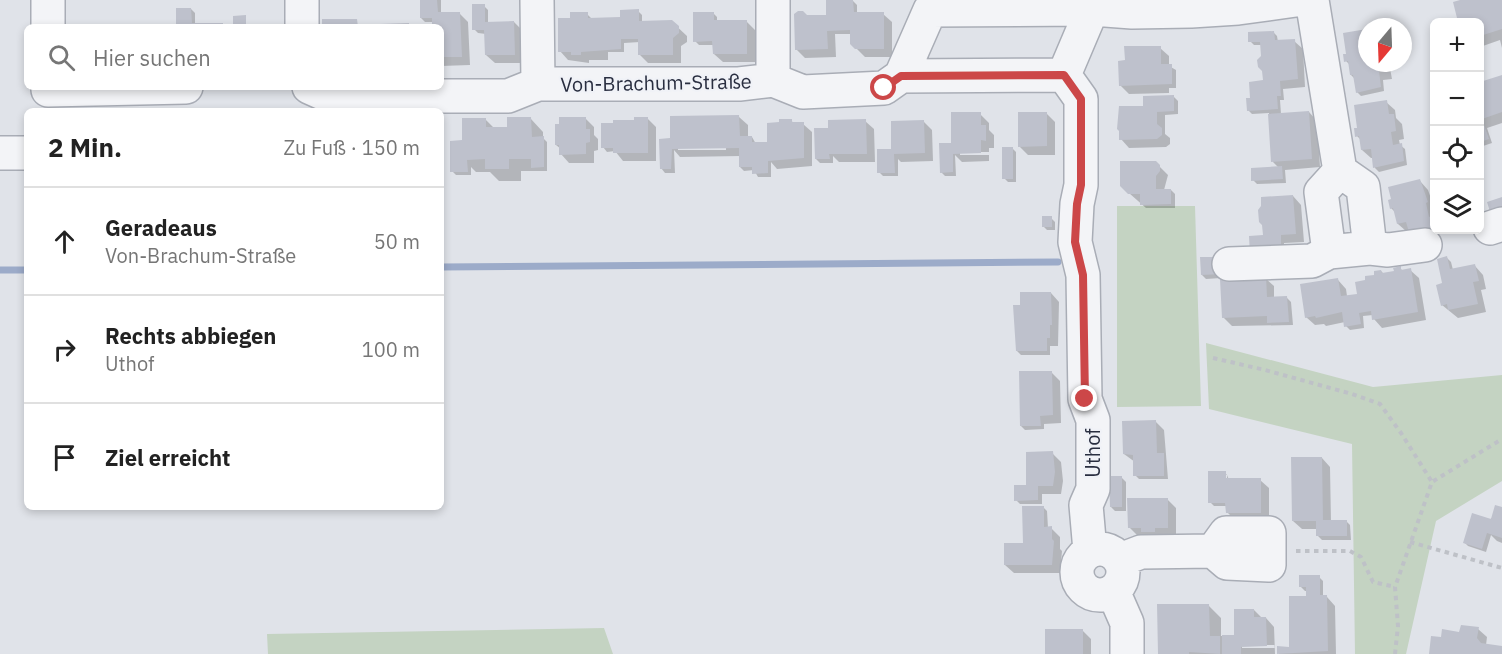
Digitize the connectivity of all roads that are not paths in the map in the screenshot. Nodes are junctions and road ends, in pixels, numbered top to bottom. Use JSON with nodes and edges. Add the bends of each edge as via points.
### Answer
{"nodes":[{"id":1,"x":48,"y":0,"type":"edge"},
{"id":2,"x":302,"y":0,"type":"edge"},
{"id":3,"x":537,"y":0,"type":"edge"},
{"id":4,"x":773,"y":0,"type":"edge"},
{"id":5,"x":1296,"y":0,"type":"edge"},
{"id":6,"x":1312,"y":0,"type":"edge"},
{"id":7,"x":1258,"y":3,"type":"edge"},
{"id":8,"x":1017,"y":4,"type":"edge"},
{"id":9,"x":1092,"y":9,"type":"junction"},
{"id":10,"x":48,"y":24,"type":"edge"},
{"id":11,"x":302,"y":24,"type":"edge"},
{"id":12,"x":1064,"y":75,"type":"junction"},
{"id":13,"x":901,"y":76,"type":"junction"},
{"id":14,"x":773,"y":80,"type":"junction"},
{"id":15,"x":538,"y":84,"type":"junction"},
{"id":16,"x":140,"y":90,"type":"edge"},
{"id":17,"x":316,"y":90,"type":"edge"},
{"id":18,"x":48,"y":96,"type":"edge"},
{"id":19,"x":0,"y":153,"type":"edge"},
{"id":20,"x":24,"y":153,"type":"edge"},
{"id":21,"x":1340,"y":171,"type":"junction"},
{"id":22,"x":1425,"y":244,"type":"dead end"},
{"id":23,"x":1370,"y":248,"type":"junction"},
{"id":24,"x":1329,"y":252,"type":"junction"},
{"id":25,"x":1229,"y":264,"type":"dead end"},
{"id":26,"x":1269,"y":550,"type":"road end"},
{"id":27,"x":1107,"y":567,"type":"junction"},
{"id":28,"x":1127,"y":654,"type":"edge"}],
"edges":[{"from":1,"to":10,"type":"street"},
{"from":2,"to":11,"type":"street"},
{"from":3,"to":15,"type":"street","name":"Von-Brachum-Straße"},
{"from":4,"to":14,"type":"street","name":"Von-Brachum-Straße"},
{"from":5,"to":7,"type":"street"},
{"from":6,"to":21,"type":"street"},
{"from":7,"to":9,"type":"street","via":[[1227,9]]},
{"from":8,"to":9,"type":"street"},
{"from":8,"to":13,"type":"street","via":[[930,10]]},
{"from":9,"to":12,"type":"street"},
{"from":12,"to":13,"type":"street","name":"Von-Brachum-Straße"},
{"from":12,"to":27,"type":"street","name":"Uthof","via":[[1081,99],[1081,185],[1075,242],[1083,275],[1085,399],[1093,420],[1093,489],[1086,505]]},
{"from":13,"to":14,"type":"street","name":"Von-Brachum-Straße","via":[[884,88],[802,92]]},
{"from":14,"to":15,"type":"street","name":"Von-Brachum-Straße","via":[[739,84]]},
{"from":15,"to":17,"type":"street","name":"Von-Brachum-Straße","via":[[508,96],[329,96]]},
{"from":16,"to":18,"type":"street"},
{"from":19,"to":20,"type":"street"},
{"from":21,"to":23,"type":"street","via":[[1363,187]]},
{"from":21,"to":24,"type":"street","via":[[1321,192]]},
{"from":22,"to":23,"type":"street","via":[[1388,250]]},
{"from":23,"to":24,"type":"street"},
{"from":24,"to":25,"type":"street","via":[[1312,261]]},
{"from":26,"to":27,"type":"street","via":[[1269,533],[1226,533],[1213,551],[1140,552]]},
{"from":27,"to":28,"type":"street","name":"Uthof","via":[[1127,622]]}]}
